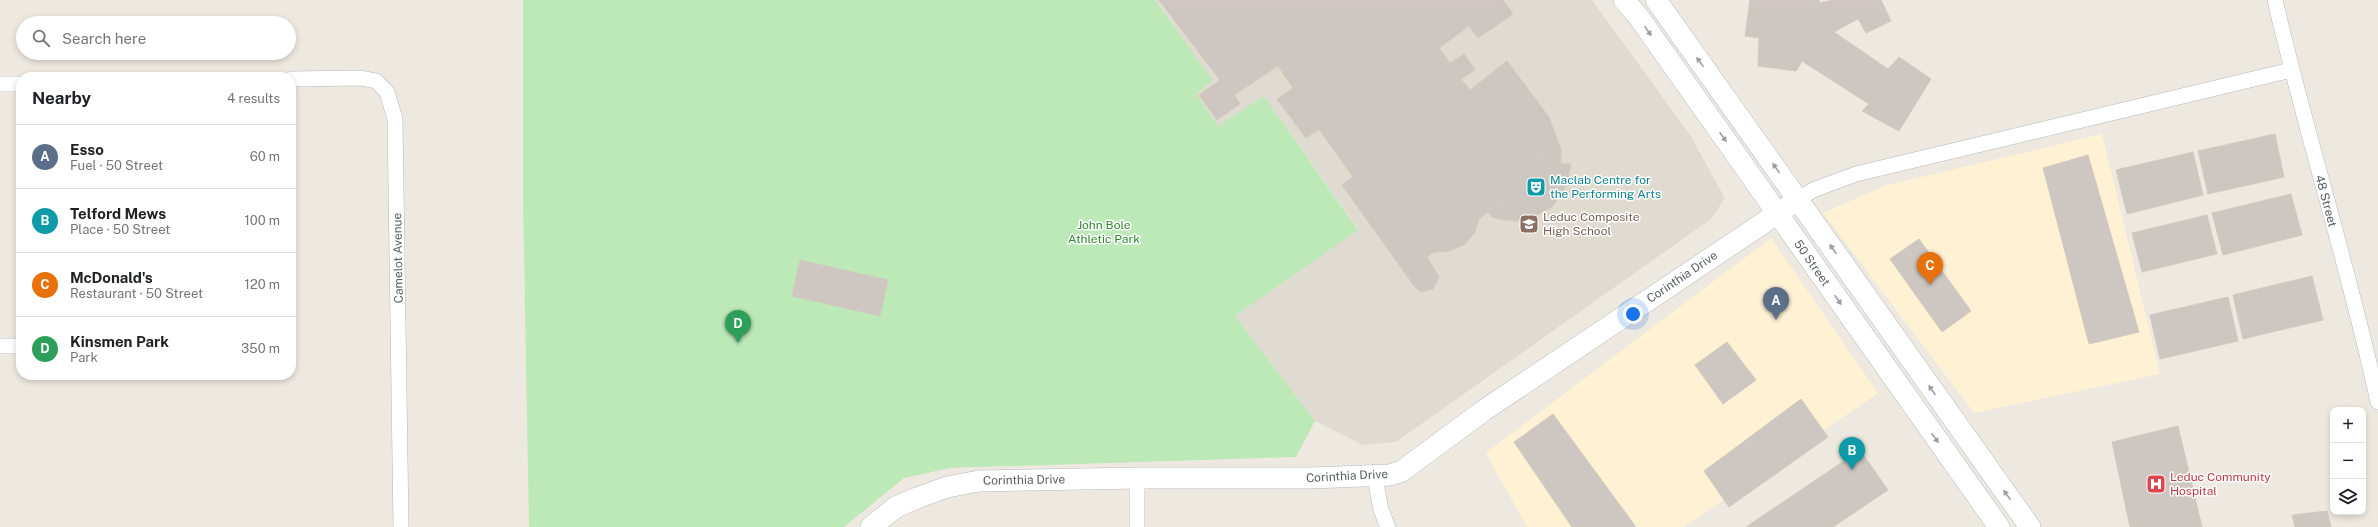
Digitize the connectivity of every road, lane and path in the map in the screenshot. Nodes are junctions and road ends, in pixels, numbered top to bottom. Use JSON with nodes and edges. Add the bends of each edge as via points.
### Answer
{"nodes":[{"id":1,"x":1624,"y":0,"type":"edge"},
{"id":2,"x":1656,"y":0,"type":"edge"},
{"id":3,"x":2275,"y":0,"type":"edge"},
{"id":4,"x":2291,"y":70,"type":"junction"},
{"id":5,"x":296,"y":79,"type":"edge"},
{"id":6,"x":0,"y":84,"type":"edge"},
{"id":7,"x":16,"y":84,"type":"edge"},
{"id":8,"x":1799,"y":199,"type":"junction"},
{"id":9,"x":1777,"y":213,"type":"junction"},
{"id":10,"x":0,"y":346,"type":"edge"},
{"id":11,"x":16,"y":346,"type":"edge"},
{"id":12,"x":2372,"y":349,"type":"edge"},
{"id":13,"x":2378,"y":402,"type":"edge"},
{"id":14,"x":1375,"y":477,"type":"junction"},
{"id":15,"x":1137,"y":478,"type":"junction"},
{"id":16,"x":401,"y":527,"type":"edge"},
{"id":17,"x":870,"y":527,"type":"edge"},
{"id":18,"x":1137,"y":527,"type":"edge"},
{"id":19,"x":1388,"y":527,"type":"edge"},
{"id":20,"x":2000,"y":527,"type":"edge"},
{"id":21,"x":2030,"y":527,"type":"edge"}],
"edges":[{"from":1,"to":9,"type":"main road","name":"50 Street","one_way":true,"via":[[1638,16]]},
{"from":8,"to":2,"type":"main road","one_way":true},
{"from":3,"to":4,"type":"street","name":"48 Street"},
{"from":4,"to":8,"type":"street","via":[[1856,174],[1813,190]]},
{"from":4,"to":12,"type":"street","name":"48 Street"},
{"from":5,"to":16,"type":"street","name":"Camelot Avenue","via":[[361,78],[376,81],[387,92],[395,119]]},
{"from":6,"to":7,"type":"street"},
{"from":8,"to":9,"type":"main road","name":"Corinthia Drive"},
{"from":21,"to":8,"type":"main road","one_way":true},
{"from":9,"to":14,"type":"main road","name":"Corinthia Drive","via":[[1489,406],[1402,471]]},
{"from":9,"to":20,"type":"main road","name":"50 Street","one_way":true},
{"from":10,"to":11,"type":"street"},
{"from":12,"to":13,"type":"street","name":"48 Street"},
{"from":14,"to":15,"type":"main road","name":"Corinthia Drive"},
{"from":14,"to":19,"type":"street","via":[[1381,510]]},
{"from":15,"to":17,"type":"main road","name":"Corinthia Drive","via":[[961,483],[896,507]]},
{"from":15,"to":18,"type":"street"}]}
